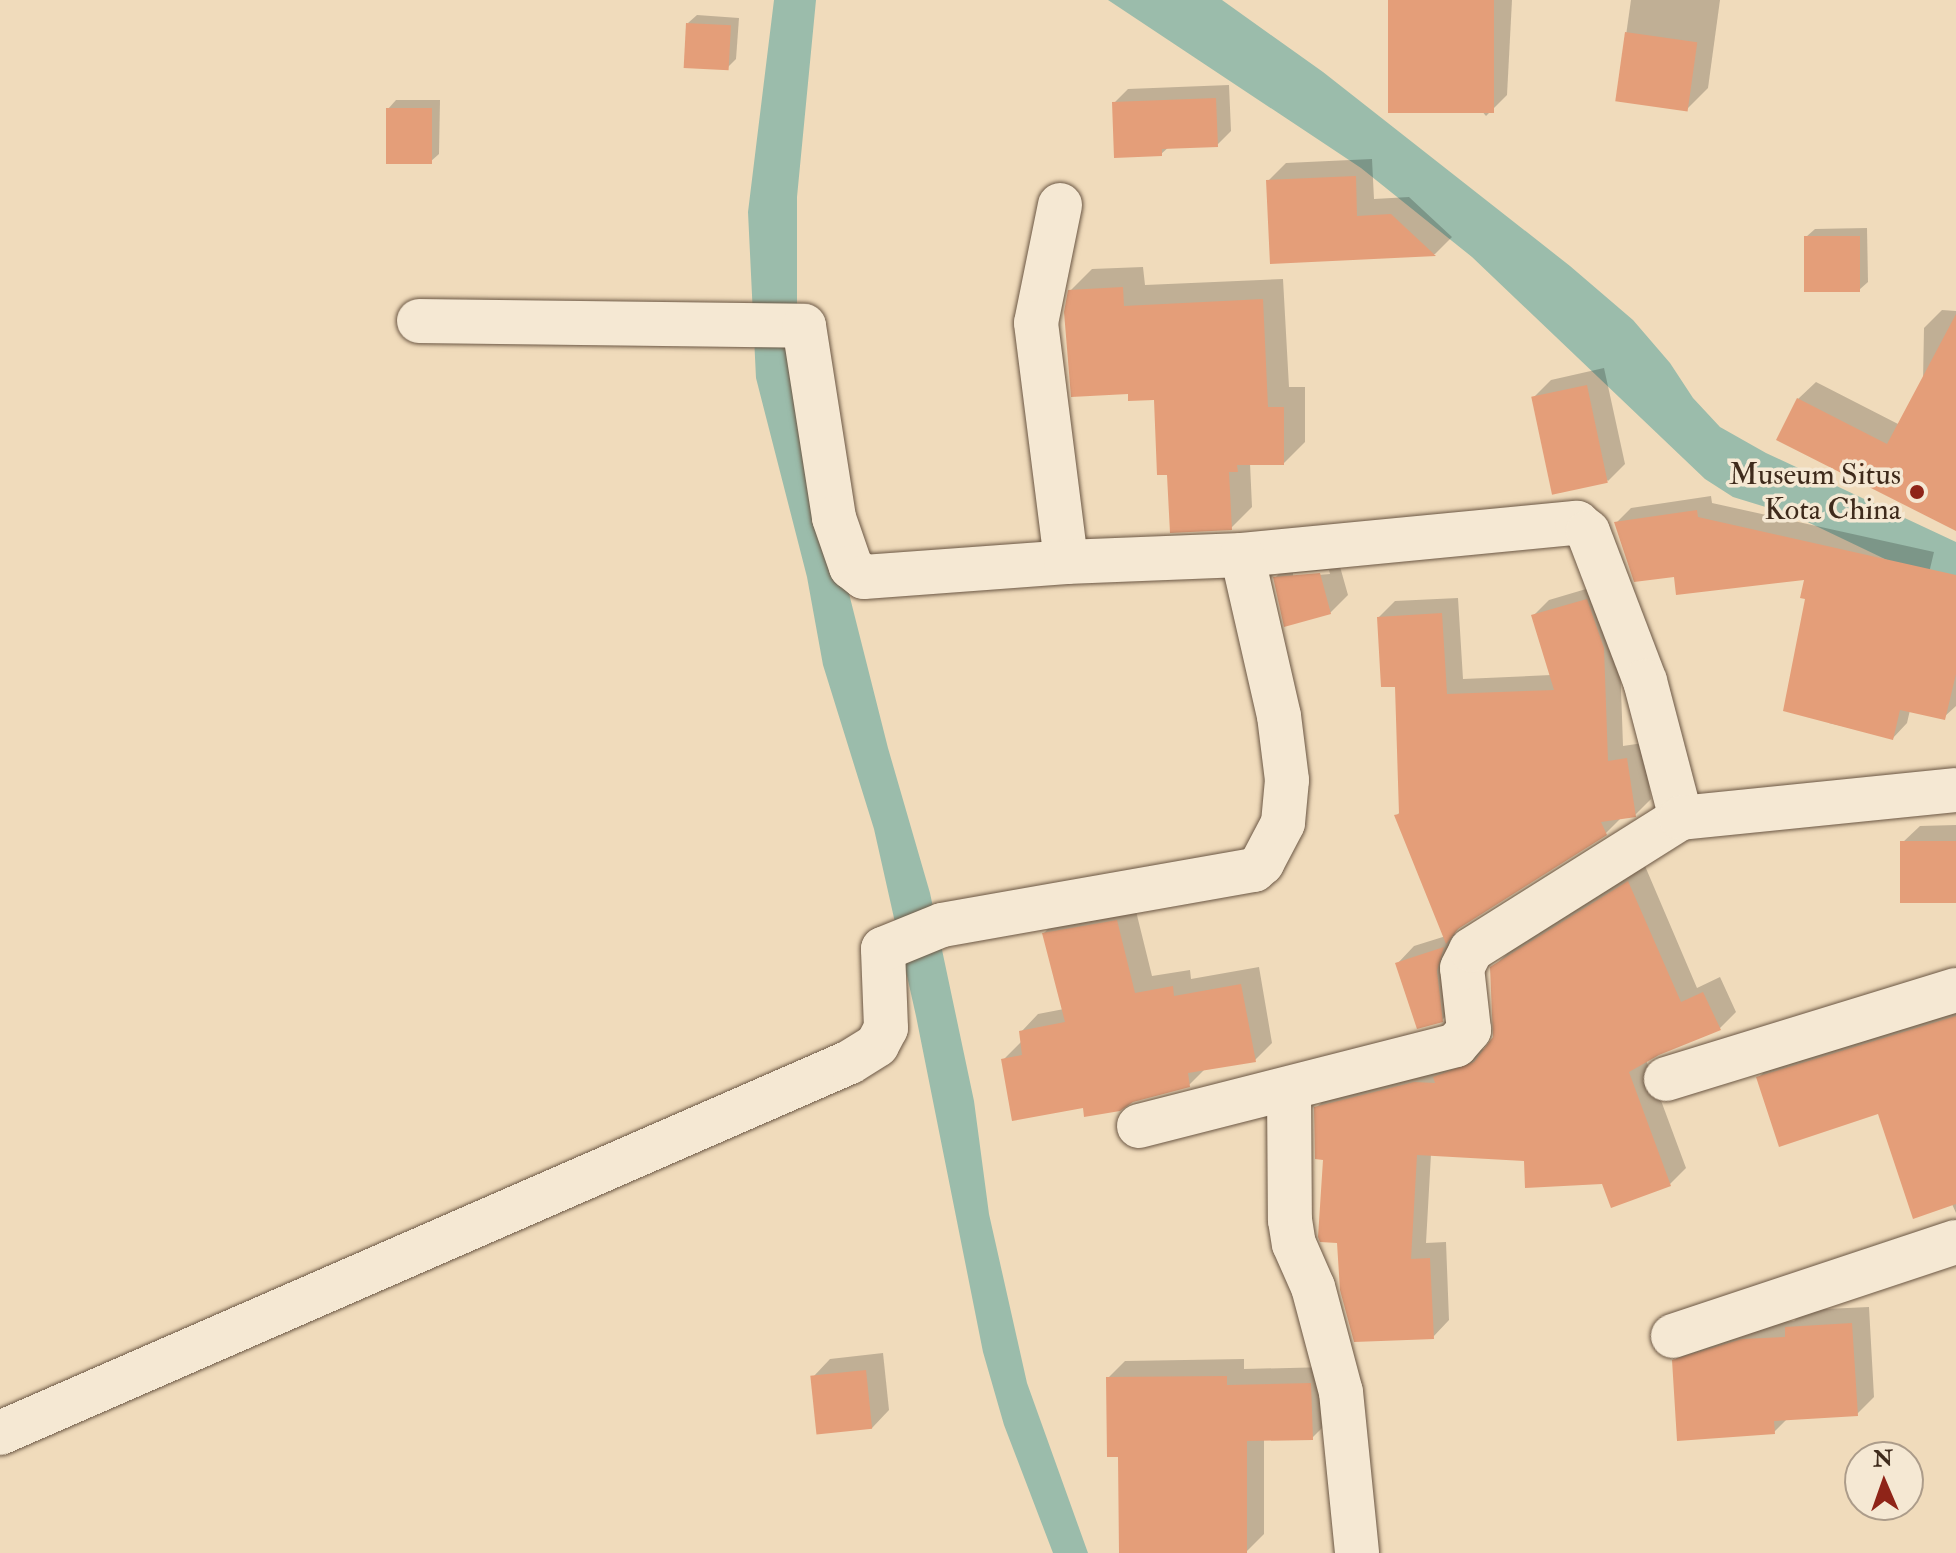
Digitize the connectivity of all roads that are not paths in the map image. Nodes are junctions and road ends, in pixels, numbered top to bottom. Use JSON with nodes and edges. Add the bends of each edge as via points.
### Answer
{"nodes":[{"id":1,"x":1060,"y":205,"type":"dead end"},
{"id":2,"x":419,"y":321,"type":"dead end"},
{"id":3,"x":1242,"y":555,"type":"junction"},
{"id":4,"x":1066,"y":562,"type":"junction"},
{"id":5,"x":1956,"y":790,"type":"edge"},
{"id":6,"x":1681,"y":818,"type":"junction"},
{"id":7,"x":1956,"y":990,"type":"edge"},
{"id":8,"x":1666,"y":1079,"type":"dead end"},
{"id":9,"x":1289,"y":1089,"type":"junction"},
{"id":10,"x":1139,"y":1126,"type":"dead end"},
{"id":11,"x":1956,"y":1242,"type":"edge"},
{"id":12,"x":1673,"y":1336,"type":"dead end"},
{"id":13,"x":0,"y":1433,"type":"edge"},
{"id":14,"x":1357,"y":1553,"type":"edge"}],
"edges":[{"from":1,"to":4,"type":"street","via":[[1036,323]]},
{"from":2,"to":4,"type":"street","via":[[804,326],[834,518],[857,573],[874,577]]},
{"from":3,"to":4,"type":"street"},
{"from":3,"to":6,"type":"street","via":[[1577,523],[1588,532],[1645,681]]},
{"from":3,"to":13,"type":"street","via":[[1279,716],[1287,780],[1283,823],[1262,863],[1235,876],[942,925],[883,949],[886,1028],[877,1045],[850,1062]]},
{"from":5,"to":6,"type":"street"},
{"from":6,"to":9,"type":"street","via":[[1471,950],[1462,968],[1469,1030],[1456,1045]]},
{"from":7,"to":8,"type":"street"},
{"from":9,"to":10,"type":"street"},
{"from":9,"to":14,"type":"street","via":[[1294,1244],[1313,1287],[1341,1392]]},
{"from":11,"to":12,"type":"street"}]}
